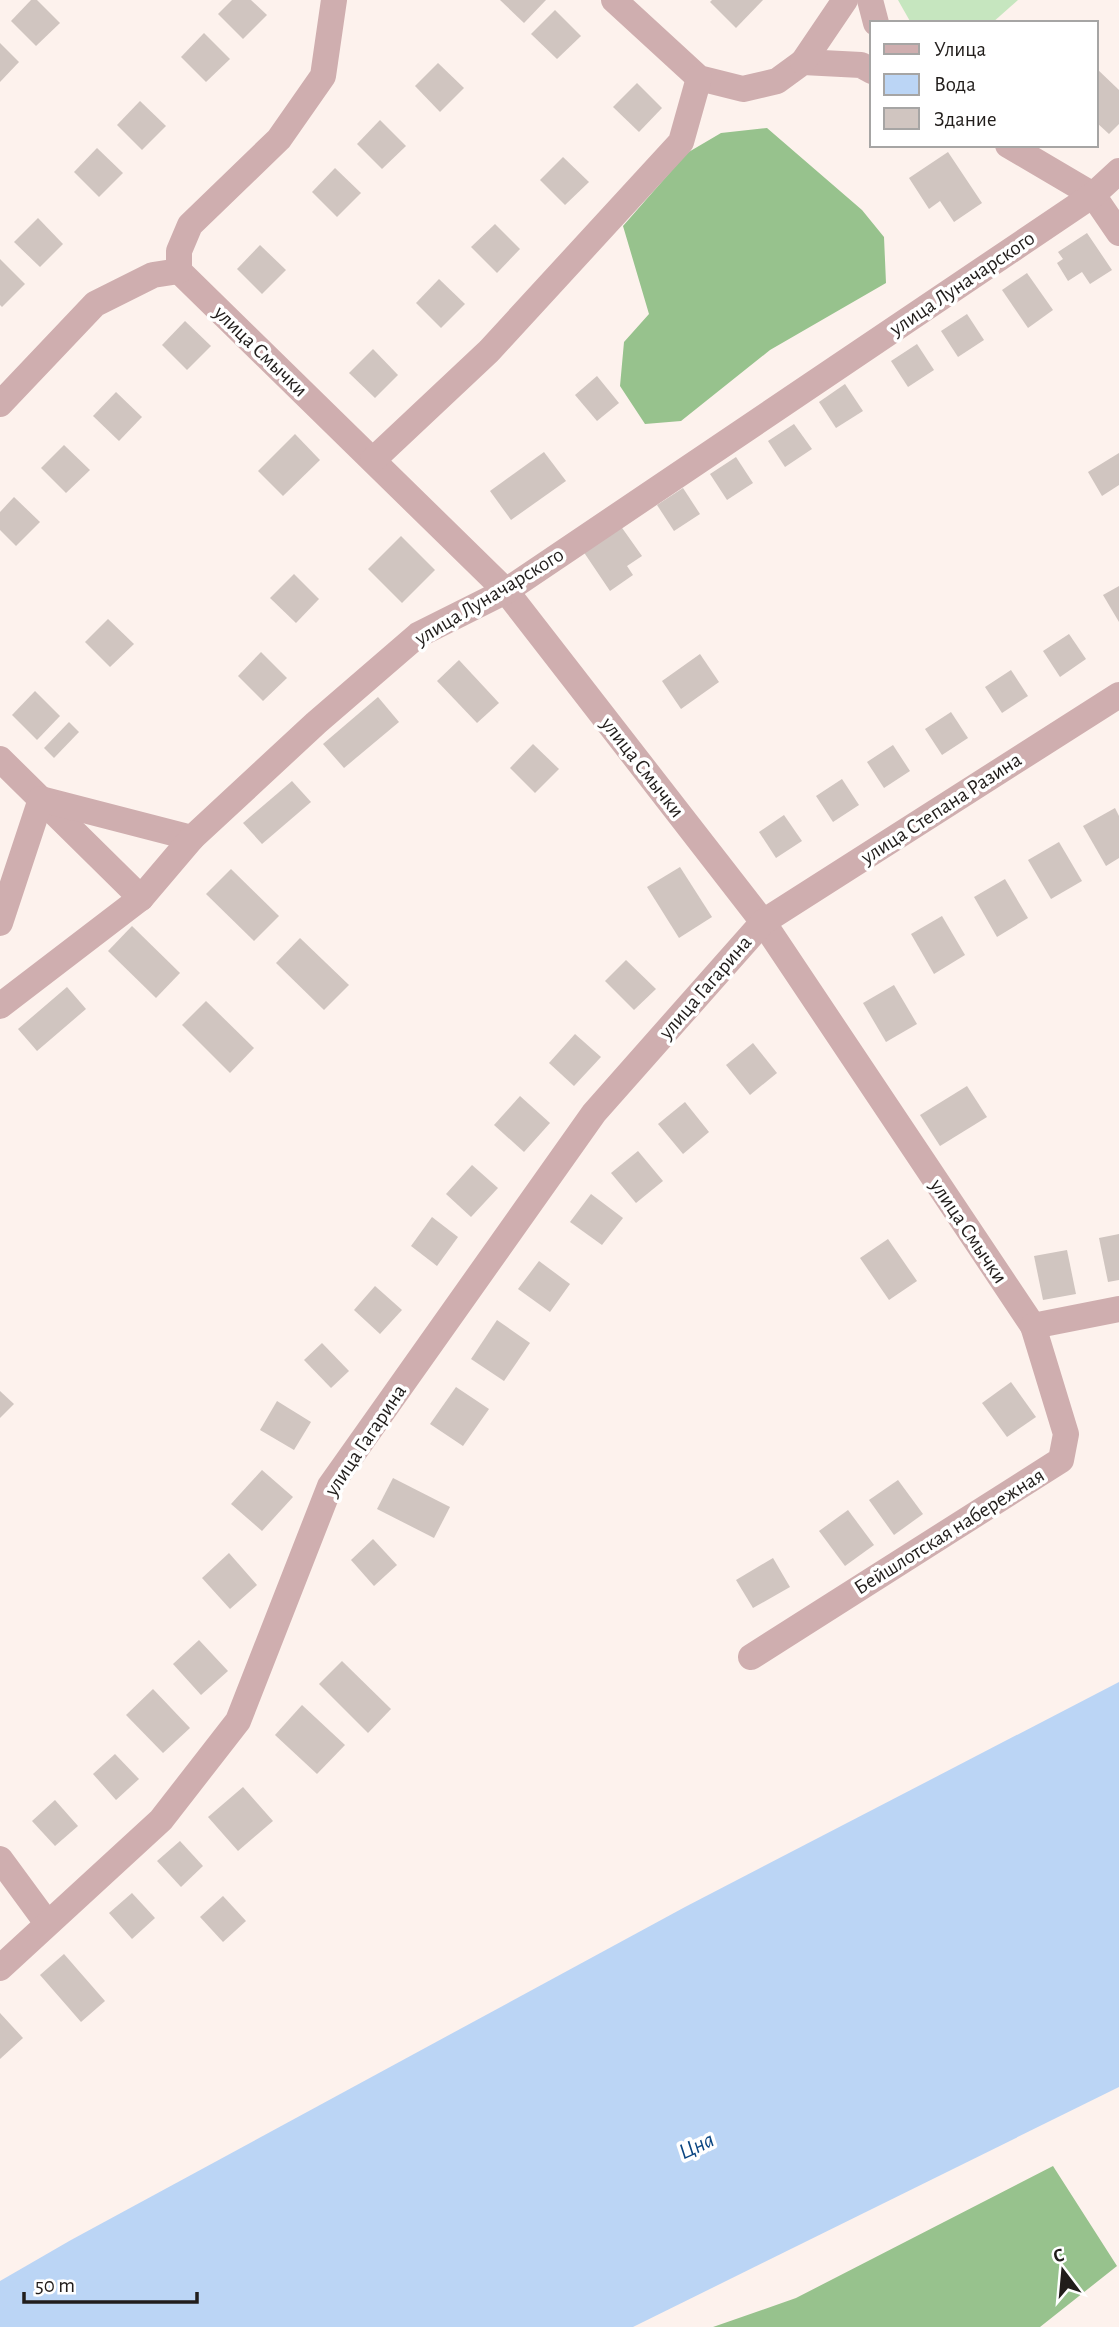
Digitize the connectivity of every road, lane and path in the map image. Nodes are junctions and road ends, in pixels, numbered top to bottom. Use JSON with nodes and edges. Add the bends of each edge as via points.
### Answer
{"nodes":[{"id":1,"x":334,"y":0,"type":"edge"},
{"id":2,"x":614,"y":0,"type":"edge"},
{"id":3,"x":845,"y":0,"type":"edge"},
{"id":4,"x":870,"y":0,"type":"edge"},
{"id":5,"x":875,"y":21,"type":"edge"},
{"id":6,"x":803,"y":62,"type":"junction"},
{"id":7,"x":870,"y":70,"type":"edge"},
{"id":8,"x":699,"y":78,"type":"junction"},
{"id":9,"x":1011,"y":147,"type":"edge"},
{"id":10,"x":1119,"y":171,"type":"edge"},
{"id":11,"x":1093,"y":195,"type":"junction"},
{"id":12,"x":1119,"y":233,"type":"edge"},
{"id":13,"x":179,"y":271,"type":"junction"},
{"id":14,"x":0,"y":404,"type":"edge"},
{"id":15,"x":373,"y":460,"type":"junction"},
{"id":16,"x":506,"y":591,"type":"junction"},
{"id":17,"x":1119,"y":695,"type":"edge"},
{"id":18,"x":0,"y":759,"type":"edge"},
{"id":19,"x":41,"y":799,"type":"junction"},
{"id":20,"x":192,"y":838,"type":"junction"},
{"id":21,"x":141,"y":898,"type":"junction"},
{"id":22,"x":764,"y":922,"type":"junction"},
{"id":23,"x":0,"y":923,"type":"edge"},
{"id":24,"x":0,"y":1006,"type":"edge"},
{"id":25,"x":1119,"y":1309,"type":"edge"},
{"id":26,"x":1032,"y":1326,"type":"junction"},
{"id":27,"x":751,"y":1657,"type":"dead end"},
{"id":28,"x":0,"y":1859,"type":"edge"},
{"id":29,"x":47,"y":1923,"type":"junction"},
{"id":30,"x":0,"y":1968,"type":"edge"}],
"edges":[{"from":1,"to":13,"type":"street","via":[[323,76],[279,139],[190,225],[179,251]]},
{"from":2,"to":8,"type":"street"},
{"from":3,"to":6,"type":"street"},
{"from":4,"to":5,"type":"street"},
{"from":6,"to":7,"type":"street","via":[[860,65]]},
{"from":6,"to":8,"type":"street","via":[[777,81],[743,89]]},
{"from":8,"to":15,"type":"street","via":[[681,142],[489,351]]},
{"from":9,"to":11,"type":"street"},
{"from":10,"to":11,"type":"street","name":"улица Луначарского"},
{"from":11,"to":12,"type":"street"},
{"from":11,"to":16,"type":"street","name":"улица Луначарского"},
{"from":13,"to":14,"type":"street","via":[[153,275],[94,304]]},
{"from":13,"to":15,"type":"street","name":"улица Смычки"},
{"from":15,"to":16,"type":"street","name":"улица Смычки"},
{"from":16,"to":20,"type":"street","name":"улица Луначарского","via":[[418,635]]},
{"from":16,"to":22,"type":"street","name":"улица Смычки"},
{"from":17,"to":22,"type":"street","name":"улица Степана Разина"},
{"from":18,"to":19,"type":"street"},
{"from":19,"to":20,"type":"street"},
{"from":19,"to":21,"type":"street"},
{"from":19,"to":23,"type":"street"},
{"from":20,"to":21,"type":"street","name":"улица Луначарского"},
{"from":21,"to":24,"type":"street","name":"улица Луначарского"},
{"from":22,"to":26,"type":"street","name":"улица Смычки"},
{"from":22,"to":29,"type":"street","name":"улица Гагарина","via":[[594,1113],[330,1486],[238,1721],[161,1820]]},
{"from":25,"to":26,"type":"street"},
{"from":26,"to":27,"type":"street","name":"Бейшлотская набережная","via":[[1066,1434],[1062,1460]]},
{"from":28,"to":29,"type":"street"},
{"from":29,"to":30,"type":"street","name":"улица Гагарина"}]}
